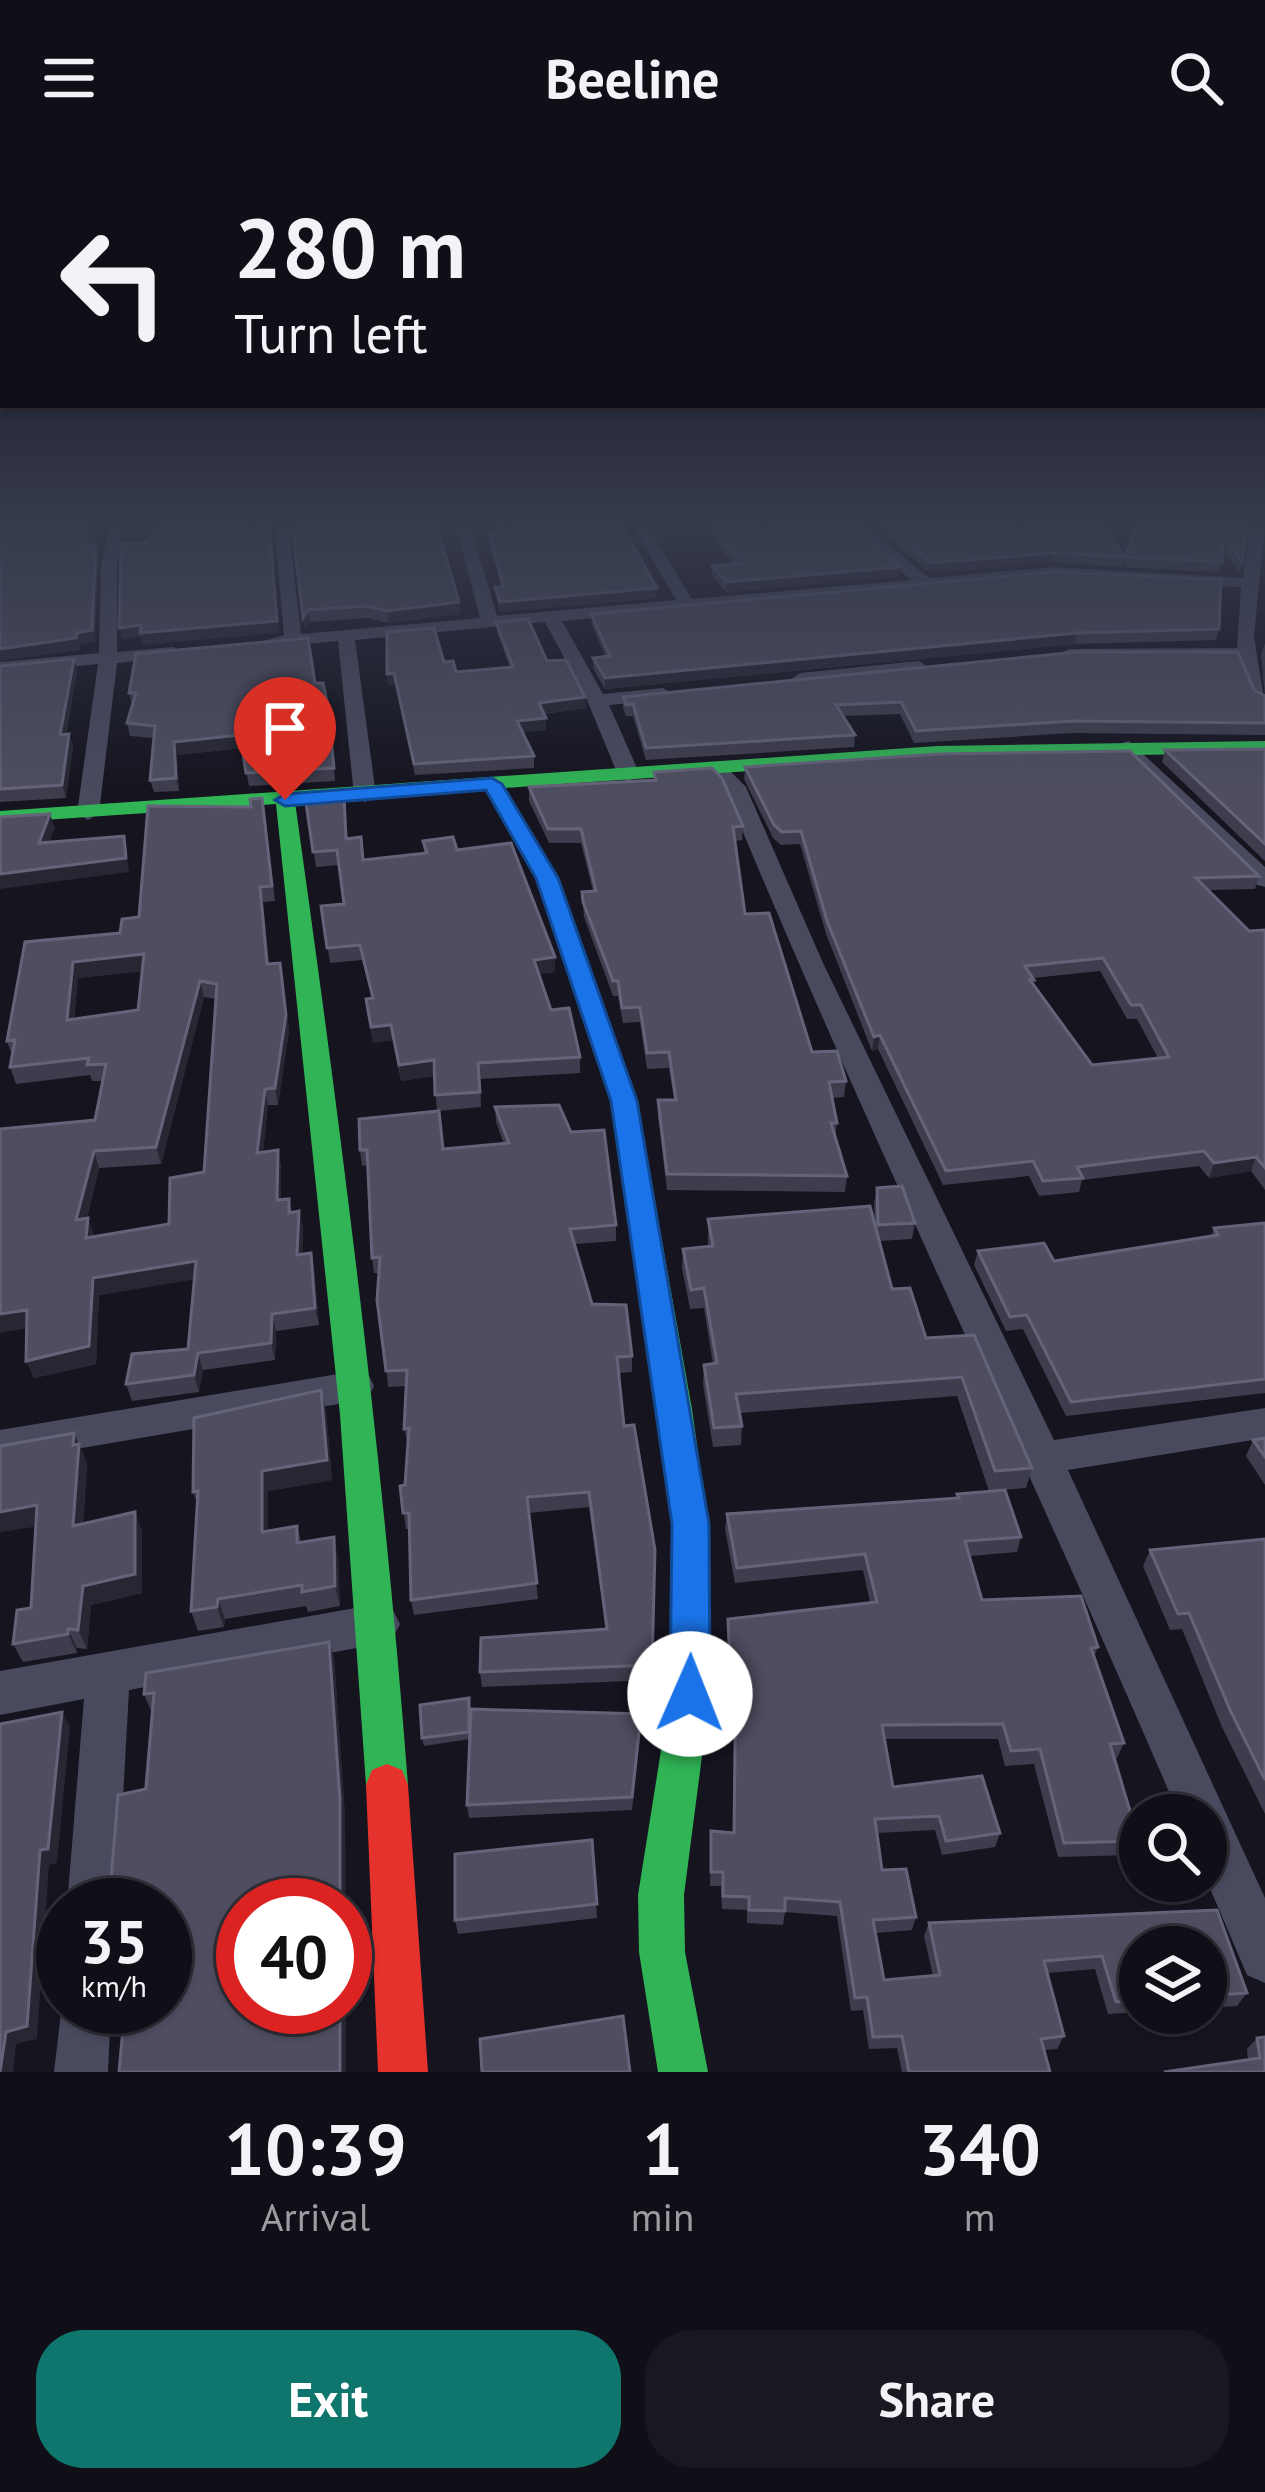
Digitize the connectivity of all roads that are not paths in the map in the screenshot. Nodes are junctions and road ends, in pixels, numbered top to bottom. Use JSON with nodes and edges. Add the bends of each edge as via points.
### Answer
{"nodes":[{"id":1,"x":109,"y":611,"type":"edge"},
{"id":2,"x":290,"y":611,"type":"edge"},
{"id":3,"x":487,"y":611,"type":"edge"},
{"id":4,"x":609,"y":611,"type":"edge"},
{"id":5,"x":550,"y":617,"type":"junction"},
{"id":6,"x":490,"y":623,"type":"junction"},
{"id":7,"x":1255,"y":625,"type":"edge"},
{"id":8,"x":346,"y":635,"type":"junction"},
{"id":9,"x":293,"y":640,"type":"junction"},
{"id":10,"x":247,"y":645,"type":"edge"},
{"id":11,"x":201,"y":650,"type":"edge"},
{"id":12,"x":1248,"y":653,"type":"junction"},
{"id":13,"x":1055,"y":655,"type":"edge"},
{"id":14,"x":108,"y":659,"type":"junction"},
{"id":15,"x":950,"y":664,"type":"edge"},
{"id":16,"x":0,"y":668,"type":"edge"},
{"id":17,"x":775,"y":682,"type":"edge"},
{"id":18,"x":690,"y":691,"type":"edge"},
{"id":19,"x":597,"y":700,"type":"junction"},
{"id":20,"x":1265,"y":700,"type":"edge"},
{"id":21,"x":1129,"y":747,"type":"junction"},
{"id":22,"x":1265,"y":747,"type":"edge"},
{"id":23,"x":715,"y":767,"type":"junction"},
{"id":24,"x":629,"y":775,"type":"junction"},
{"id":25,"x":492,"y":784,"type":"junction"},
{"id":26,"x":365,"y":795,"type":"junction"},
{"id":27,"x":285,"y":800,"type":"junction"},
{"id":28,"x":88,"y":813,"type":"junction"},
{"id":29,"x":0,"y":817,"type":"edge"},
{"id":30,"x":1265,"y":880,"type":"edge"},
{"id":31,"x":356,"y":1386,"type":"junction"},
{"id":32,"x":1265,"y":1423,"type":"edge"},
{"id":33,"x":0,"y":1447,"type":"edge"},
{"id":34,"x":1043,"y":1458,"type":"junction"},
{"id":35,"x":378,"y":1624,"type":"junction"},
{"id":36,"x":108,"y":1677,"type":"junction"},
{"id":37,"x":0,"y":1694,"type":"edge"},
{"id":38,"x":1193,"y":1794,"type":"edge"},
{"id":39,"x":1227,"y":1871,"type":"edge"},
{"id":40,"x":94,"y":1878,"type":"edge"},
{"id":41,"x":1265,"y":1957,"type":"edge"},
{"id":42,"x":83,"y":2034,"type":"edge"},
{"id":43,"x":81,"y":2072,"type":"edge"},
{"id":44,"x":403,"y":2072,"type":"edge"},
{"id":45,"x":682,"y":2072,"type":"edge"}],
"edges":[{"from":1,"to":14,"type":"street"},
{"from":2,"to":9,"type":"street"},
{"from":3,"to":6,"type":"street"},
{"from":4,"to":5,"type":"street"},
{"from":5,"to":6,"type":"street"},
{"from":5,"to":19,"type":"street"},
{"from":6,"to":8,"type":"street"},
{"from":7,"to":12,"type":"street"},
{"from":8,"to":9,"type":"street"},
{"from":8,"to":26,"type":"street"},
{"from":9,"to":10,"type":"street"},
{"from":11,"to":14,"type":"street"},
{"from":12,"to":13,"type":"street"},
{"from":12,"to":20,"type":"street"},
{"from":14,"to":16,"type":"street"},
{"from":14,"to":28,"type":"street"},
{"from":15,"to":17,"type":"street"},
{"from":18,"to":19,"type":"street"},
{"from":19,"to":24,"type":"street"},
{"from":21,"to":22,"type":"street"},
{"from":21,"to":23,"type":"street"},
{"from":21,"to":30,"type":"street"},
{"from":23,"to":24,"type":"street"},
{"from":23,"to":34,"type":"street","via":[[735,787]]},
{"from":24,"to":25,"type":"street"},
{"from":25,"to":26,"type":"street"},
{"from":25,"to":45,"type":"street","via":[[547,878],[624,1101],[675,1409],[690,1524],[690,1694],[662,1895],[662,1952]]},
{"from":26,"to":27,"type":"street"},
{"from":27,"to":28,"type":"street"},
{"from":27,"to":31,"type":"street"},
{"from":28,"to":29,"type":"street"},
{"from":31,"to":33,"type":"street"},
{"from":31,"to":35,"type":"street"},
{"from":32,"to":34,"type":"street"},
{"from":34,"to":38,"type":"street"},
{"from":35,"to":36,"type":"street"},
{"from":35,"to":44,"type":"street"},
{"from":36,"to":37,"type":"street"},
{"from":36,"to":40,"type":"street"},
{"from":39,"to":41,"type":"street"},
{"from":42,"to":43,"type":"street"}]}
